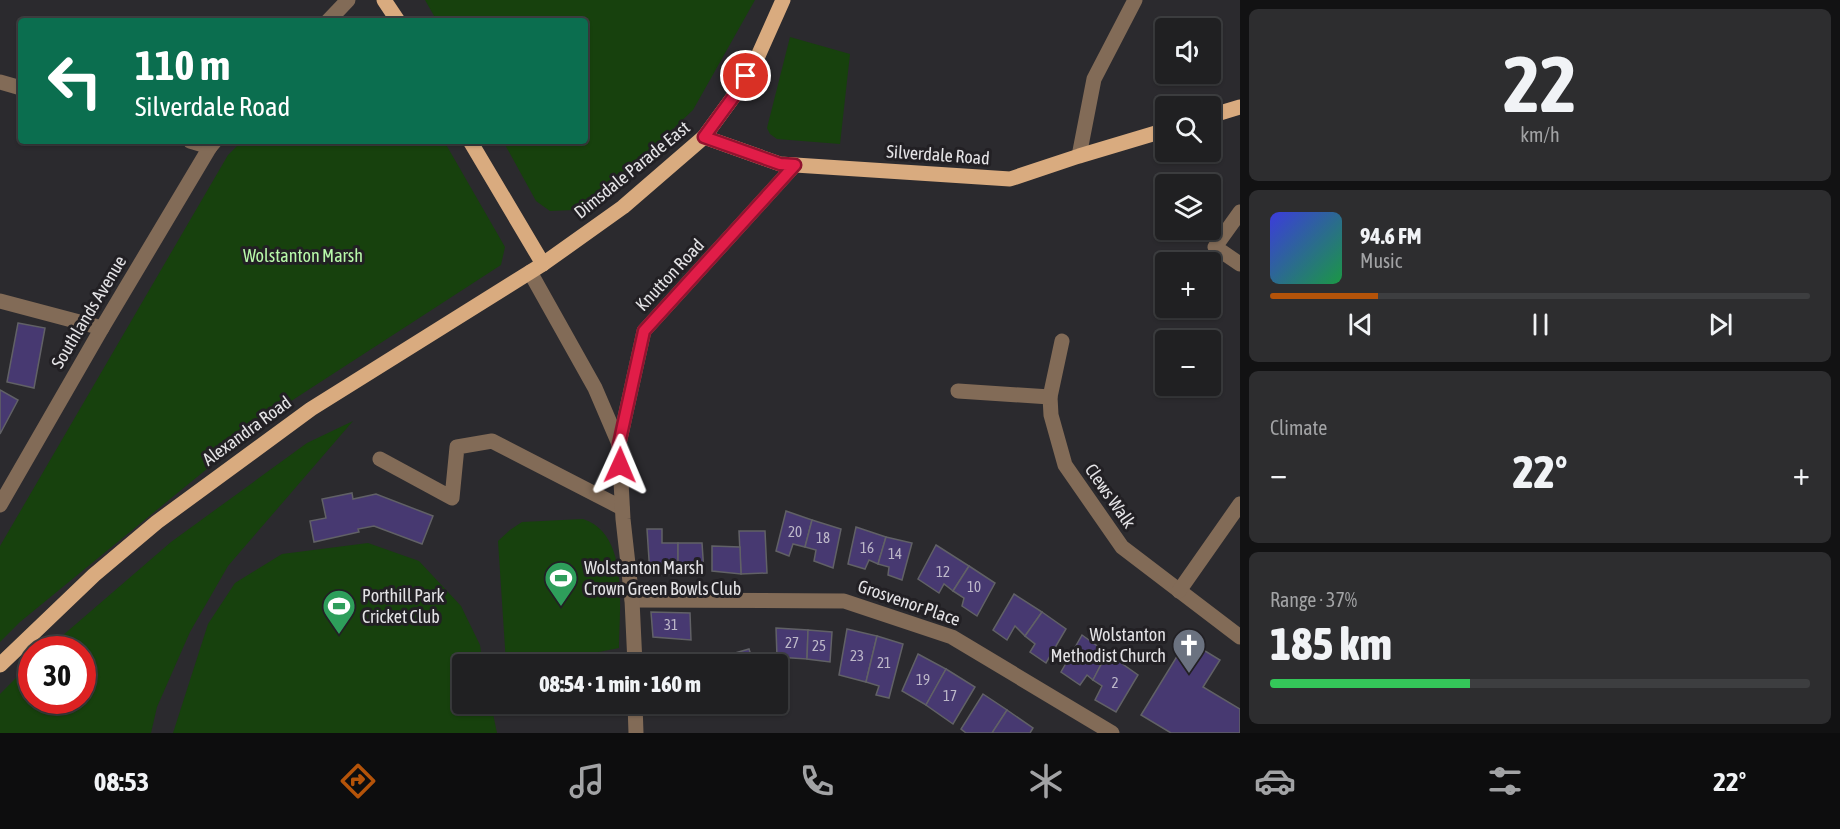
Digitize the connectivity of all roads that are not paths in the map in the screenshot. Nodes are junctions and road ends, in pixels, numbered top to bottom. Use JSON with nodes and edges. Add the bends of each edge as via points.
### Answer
{"nodes":[{"id":1,"x":348,"y":0,"type":"edge"},
{"id":2,"x":384,"y":0,"type":"edge"},
{"id":3,"x":783,"y":0,"type":"edge"},
{"id":4,"x":1135,"y":0,"type":"edge"},
{"id":5,"x":331,"y":18,"type":"edge"},
{"id":6,"x":396,"y":18,"type":"edge"},
{"id":7,"x":0,"y":82,"type":"edge"},
{"id":8,"x":18,"y":87,"type":"edge"},
{"id":9,"x":1240,"y":107,"type":"edge"},
{"id":10,"x":1221,"y":113,"type":"edge"},
{"id":11,"x":1155,"y":133,"type":"edge"},
{"id":12,"x":704,"y":137,"type":"junction"},
{"id":13,"x":213,"y":144,"type":"edge"},
{"id":14,"x":472,"y":144,"type":"edge"},
{"id":15,"x":1078,"y":156,"type":"junction"},
{"id":16,"x":795,"y":165,"type":"junction"},
{"id":17,"x":1240,"y":212,"type":"edge"},
{"id":18,"x":1240,"y":264,"type":"edge"},
{"id":19,"x":537,"y":268,"type":"junction"},
{"id":20,"x":0,"y":301,"type":"edge"},
{"id":21,"x":102,"y":328,"type":"junction"},
{"id":22,"x":1062,"y":341,"type":"dead end"},
{"id":23,"x":958,"y":392,"type":"dead end"},
{"id":24,"x":1050,"y":397,"type":"junction"},
{"id":25,"x":619,"y":444,"type":"junction"},
{"id":26,"x":380,"y":459,"type":"dead end"},
{"id":27,"x":1240,"y":504,"type":"edge"},
{"id":28,"x":0,"y":505,"type":"edge"},
{"id":29,"x":622,"y":514,"type":"junction"},
{"id":30,"x":1179,"y":591,"type":"junction"},
{"id":31,"x":632,"y":600,"type":"junction"},
{"id":32,"x":1240,"y":637,"type":"edge"},
{"id":33,"x":635,"y":654,"type":"edge"},
{"id":34,"x":0,"y":665,"type":"edge"},
{"id":35,"x":635,"y":714,"type":"edge"},
{"id":36,"x":636,"y":733,"type":"edge"},
{"id":37,"x":1112,"y":733,"type":"edge"}],
"edges":[{"from":1,"to":5,"type":"street"},
{"from":2,"to":6,"type":"main road"},
{"from":3,"to":12,"type":"main road","name":"Dimsdale Parade East","via":[[758,56]]},
{"from":4,"to":15,"type":"street","via":[[1094,80]]},
{"from":7,"to":8,"type":"street"},
{"from":9,"to":10,"type":"main road"},
{"from":11,"to":15,"type":"main road","name":"Silverdale Road"},
{"from":12,"to":16,"type":"main road","name":"Silverdale Road","via":[[780,164]]},
{"from":12,"to":19,"type":"main road","name":"Dimsdale Parade East","via":[[623,207]]},
{"from":13,"to":21,"type":"street","name":"Southlands Avenue"},
{"from":14,"to":19,"type":"main road"},
{"from":15,"to":16,"type":"main road","name":"Silverdale Road","via":[[1010,179]]},
{"from":16,"to":25,"type":"street","name":"Knutton Road","via":[[644,331]]},
{"from":17,"to":18,"type":"street","via":[[1215,247]]},
{"from":19,"to":25,"type":"street","via":[[543,293],[595,388]]},
{"from":19,"to":34,"type":"main road","name":"Alexandra Road","via":[[311,409],[157,522],[94,575]]},
{"from":20,"to":21,"type":"street"},
{"from":21,"to":28,"type":"street","name":"Southlands Avenue"},
{"from":22,"to":24,"type":"street","name":"Clews Walk"},
{"from":23,"to":24,"type":"street"},
{"from":24,"to":30,"type":"street","name":"Clews Walk","via":[[1065,465],[1122,547]]},
{"from":25,"to":29,"type":"street","name":"Knutton Road"},
{"from":26,"to":29,"type":"street","via":[[452,498],[457,447],[492,441]]},
{"from":27,"to":30,"type":"street"},
{"from":29,"to":31,"type":"street","name":"Knutton Road"},
{"from":30,"to":32,"type":"street","name":"Clews Walk"},
{"from":31,"to":33,"type":"street"},
{"from":31,"to":37,"type":"street","name":"Grosvenor Place","via":[[844,601],[952,637]]},
{"from":35,"to":36,"type":"street"}]}
